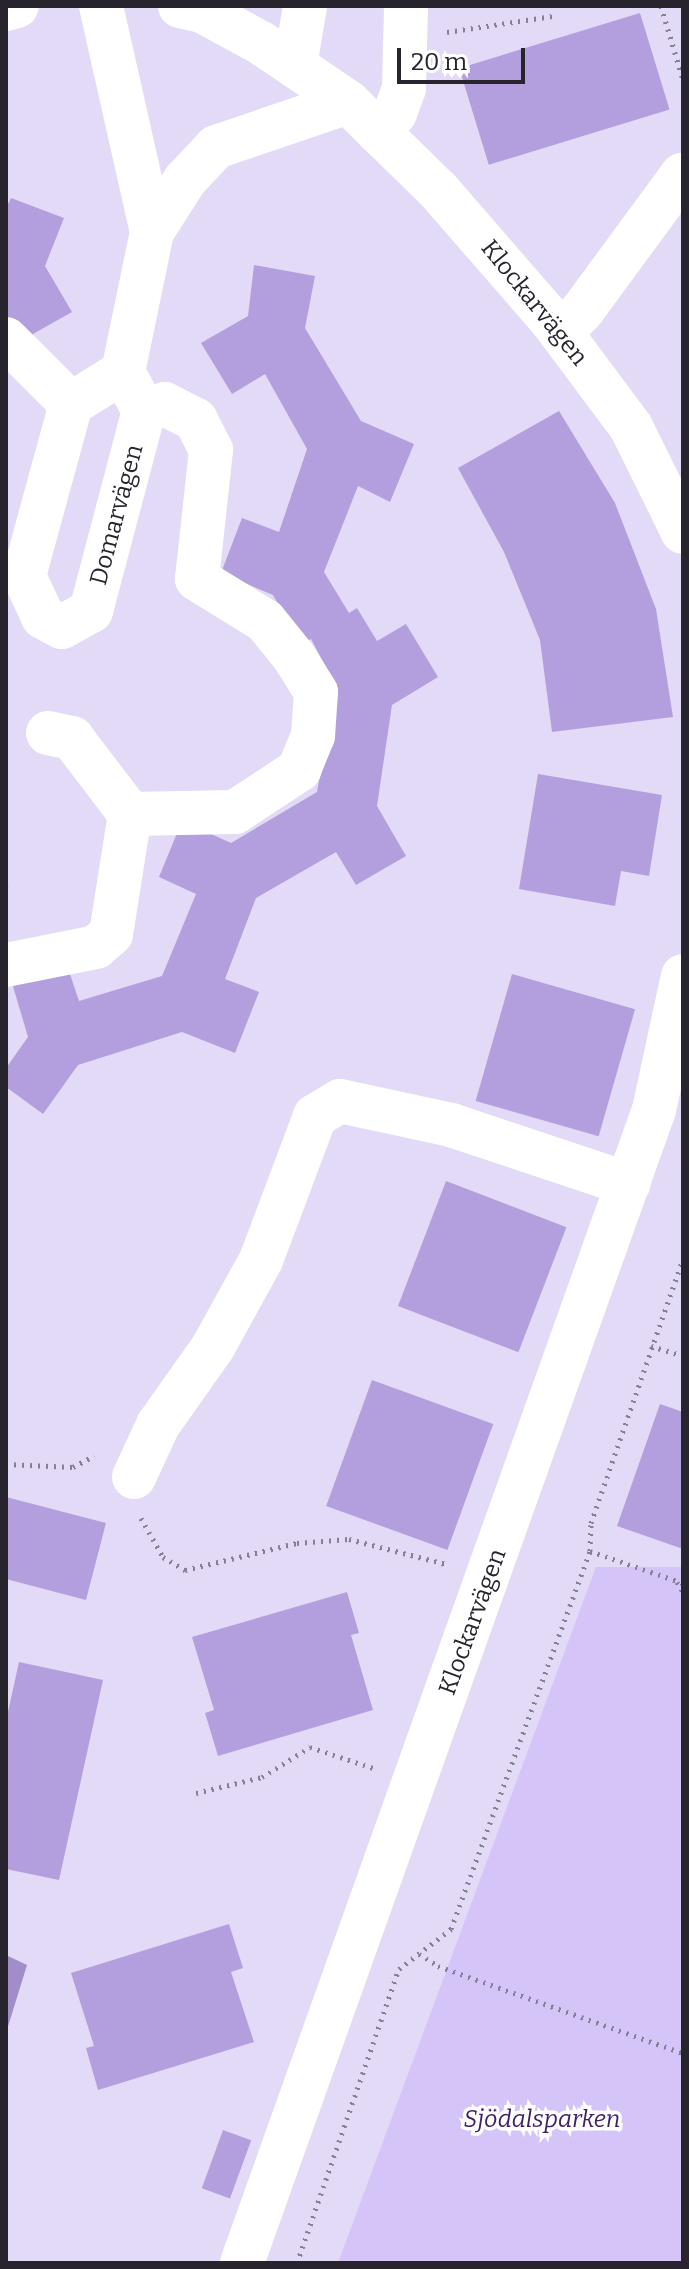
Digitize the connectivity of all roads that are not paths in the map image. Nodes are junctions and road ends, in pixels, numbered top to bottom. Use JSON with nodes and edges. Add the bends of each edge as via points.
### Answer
{"nodes":[{"id":1,"x":17,"y":6,"type":"edge"},
{"id":2,"x":101,"y":6,"type":"edge"},
{"id":3,"x":180,"y":6,"type":"edge"},
{"id":4,"x":305,"y":6,"type":"edge"},
{"id":5,"x":6,"y":9,"type":"edge"},
{"id":6,"x":420,"y":20,"type":"edge"},
{"id":7,"x":295,"y":66,"type":"junction"},
{"id":8,"x":363,"y":117,"type":"junction"},
{"id":9,"x":682,"y":175,"type":"edge"},
{"id":10,"x":152,"y":232,"type":"junction"},
{"id":11,"x":561,"y":332,"type":"junction"},
{"id":12,"x":6,"y":339,"type":"edge"},
{"id":13,"x":123,"y":372,"type":"junction"},
{"id":14,"x":71,"y":404,"type":"junction"},
{"id":15,"x":144,"y":411,"type":"junction"},
{"id":16,"x":683,"y":532,"type":"edge"},
{"id":17,"x":48,"y":733,"type":"dead end"},
{"id":18,"x":130,"y":814,"type":"junction"},
{"id":19,"x":6,"y":965,"type":"edge"},
{"id":20,"x":683,"y":976,"type":"edge"},
{"id":21,"x":628,"y":1184,"type":"junction"},
{"id":22,"x":118,"y":1464,"type":"road end"},
{"id":23,"x":242,"y":2263,"type":"edge"}],
"edges":[{"from":1,"to":5,"type":"street"},
{"from":2,"to":10,"type":"street"},
{"from":3,"to":7,"type":"street","name":"Klockarvägen","via":[[202,11]]},
{"from":4,"to":7,"type":"street"},
{"from":6,"to":8,"type":"street","via":[[395,113]]},
{"from":7,"to":8,"type":"street","name":"Klockarvägen"},
{"from":8,"to":10,"type":"street","via":[[216,147],[185,180]]},
{"from":8,"to":11,"type":"street","name":"Klockarvägen","via":[[472,226]]},
{"from":9,"to":11,"type":"street"},
{"from":10,"to":13,"type":"street"},
{"from":11,"to":16,"type":"street","name":"Klockarvägen","via":[[631,427]]},
{"from":12,"to":14,"type":"street"},
{"from":13,"to":14,"type":"street"},
{"from":13,"to":15,"type":"street","name":"Domarvägen"},
{"from":14,"to":15,"type":"street","name":"Domarvägen","via":[[24,576],[43,617],[62,627],[91,611]]},
{"from":15,"to":18,"type":"street","via":[[165,404],[196,420],[211,450],[197,579],[265,621],[316,692],[313,736],[299,770],[270,793],[235,812]]},
{"from":17,"to":18,"type":"street","via":[[72,738]]},
{"from":18,"to":19,"type":"street","via":[[111,934],[96,947]]},
{"from":20,"to":21,"type":"street","name":"Klockarvägen","via":[[654,1110]]},
{"from":21,"to":22,"type":"street","via":[[451,1125],[340,1101],[315,1116],[261,1260],[213,1347],[158,1425]]},
{"from":21,"to":23,"type":"street","name":"Klockarvägen"}]}
